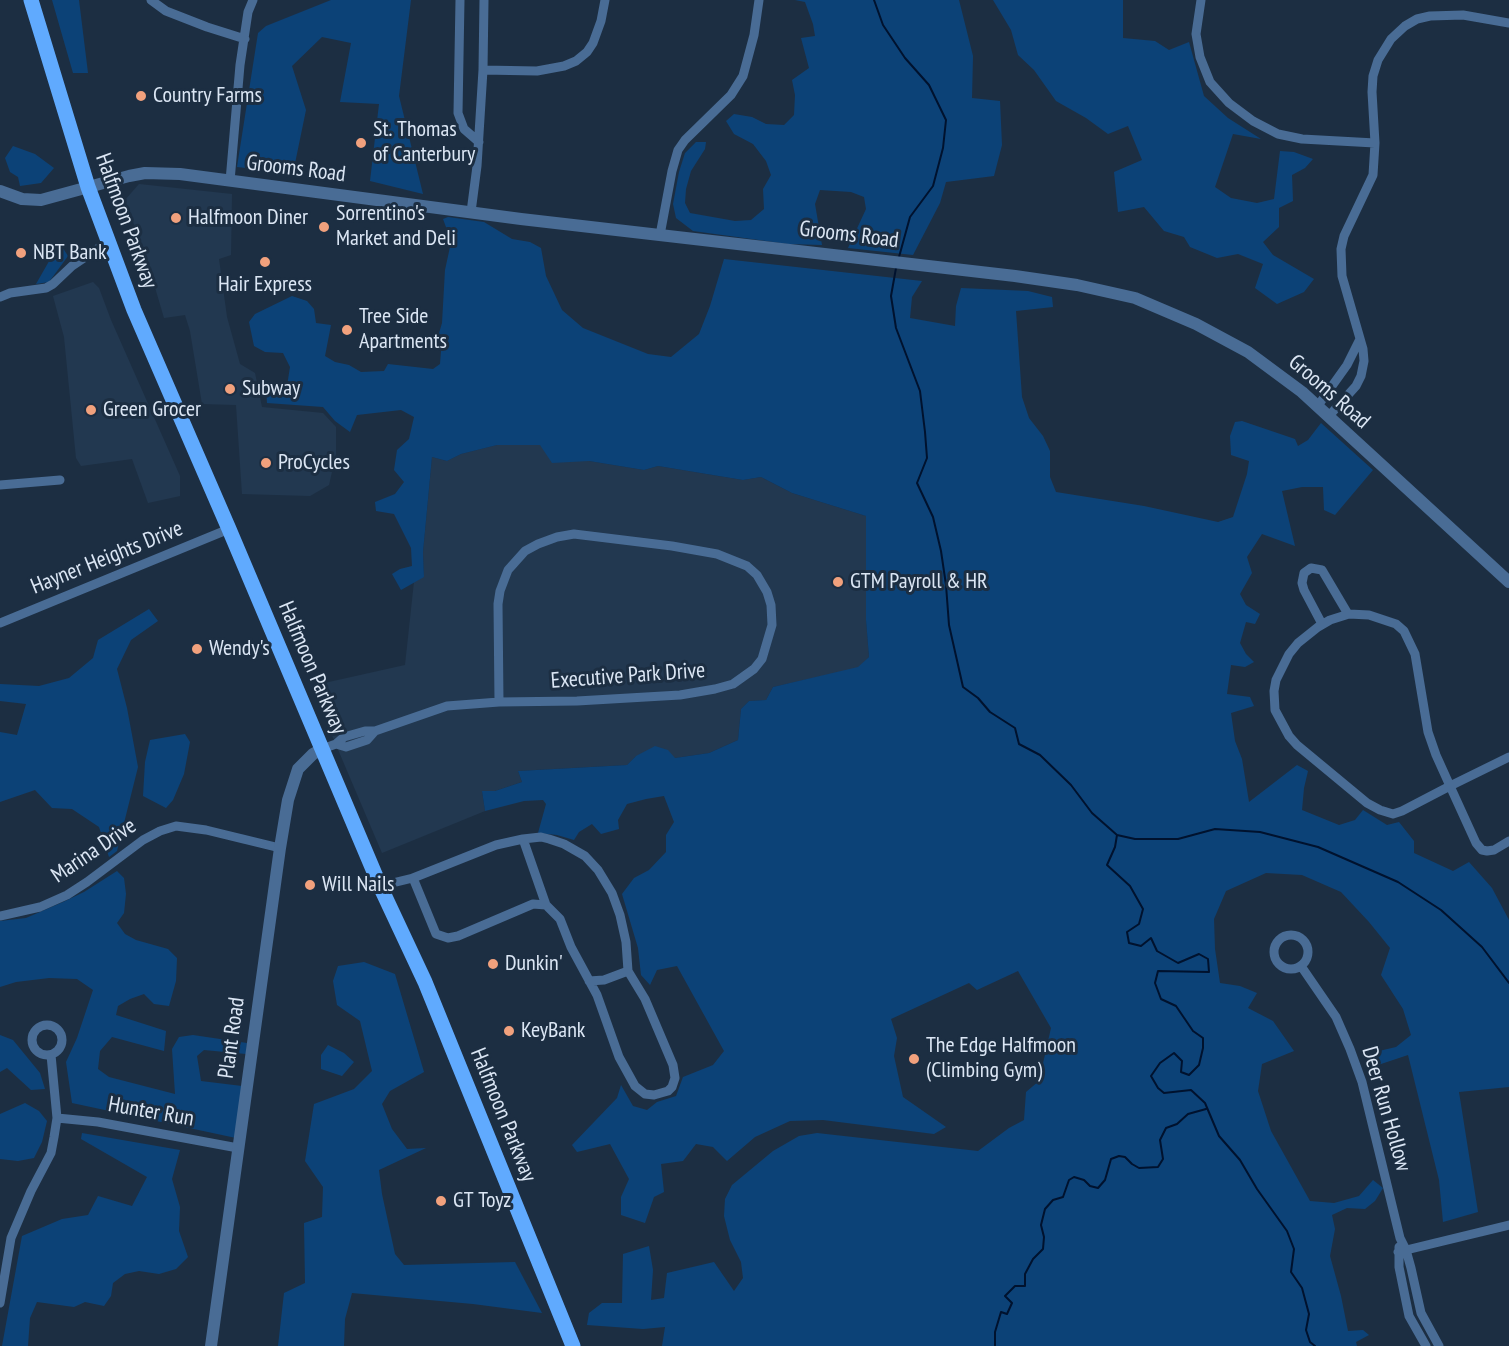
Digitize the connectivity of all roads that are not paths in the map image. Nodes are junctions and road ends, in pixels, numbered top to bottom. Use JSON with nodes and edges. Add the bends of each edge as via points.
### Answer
{"nodes":[{"id":1,"x":31,"y":0,"type":"edge"},
{"id":2,"x":151,"y":0,"type":"edge"},
{"id":3,"x":253,"y":0,"type":"edge"},
{"id":4,"x":460,"y":0,"type":"edge"},
{"id":5,"x":484,"y":0,"type":"edge"},
{"id":6,"x":605,"y":0,"type":"edge"},
{"id":7,"x":759,"y":0,"type":"edge"},
{"id":8,"x":1201,"y":0,"type":"edge"},
{"id":9,"x":1509,"y":23,"type":"edge"},
{"id":10,"x":244,"y":39,"type":"junction"},
{"id":11,"x":483,"y":70,"type":"junction"},
{"id":12,"x":479,"y":142,"type":"junction"},
{"id":13,"x":1375,"y":143,"type":"junction"},
{"id":14,"x":230,"y":181,"type":"junction"},
{"id":15,"x":88,"y":187,"type":"junction"},
{"id":16,"x":0,"y":191,"type":"edge"},
{"id":17,"x":471,"y":212,"type":"junction"},
{"id":18,"x":660,"y":235,"type":"junction"},
{"id":19,"x":109,"y":241,"type":"junction"},
{"id":20,"x":0,"y":297,"type":"edge"},
{"id":21,"x":1360,"y":339,"type":"junction"},
{"id":22,"x":1317,"y":407,"type":"junction"},
{"id":23,"x":1328,"y":417,"type":"junction"},
{"id":24,"x":60,"y":480,"type":"dead end"},
{"id":25,"x":0,"y":485,"type":"edge"},
{"id":26,"x":229,"y":529,"type":"junction"},
{"id":27,"x":1509,"y":582,"type":"edge"},
{"id":28,"x":1347,"y":614,"type":"junction"},
{"id":29,"x":0,"y":623,"type":"edge"},
{"id":30,"x":1322,"y":624,"type":"junction"},
{"id":31,"x":499,"y":702,"type":"junction"},
{"id":32,"x":329,"y":747,"type":"junction"},
{"id":33,"x":1509,"y":757,"type":"edge"},
{"id":34,"x":1450,"y":786,"type":"junction"},
{"id":35,"x":523,"y":839,"type":"junction"},
{"id":36,"x":1509,"y":842,"type":"edge"},
{"id":37,"x":280,"y":848,"type":"junction"},
{"id":38,"x":413,"y":878,"type":"junction"},
{"id":39,"x":380,"y":885,"type":"junction"},
{"id":40,"x":546,"y":905,"type":"junction"},
{"id":41,"x":0,"y":916,"type":"edge"},
{"id":42,"x":1301,"y":966,"type":"dead end"},
{"id":43,"x":628,"y":971,"type":"junction"},
{"id":44,"x":589,"y":981,"type":"junction"},
{"id":45,"x":51,"y":1055,"type":"dead end"},
{"id":46,"x":57,"y":1118,"type":"junction"},
{"id":47,"x":238,"y":1148,"type":"junction"},
{"id":48,"x":1509,"y":1225,"type":"edge"},
{"id":49,"x":1402,"y":1251,"type":"junction"},
{"id":50,"x":0,"y":1301,"type":"edge"},
{"id":51,"x":1426,"y":1339,"type":"edge"},
{"id":52,"x":211,"y":1346,"type":"edge"},
{"id":53,"x":573,"y":1346,"type":"edge"},
{"id":54,"x":1439,"y":1346,"type":"edge"}],
"edges":[{"from":1,"to":15,"type":"main road","name":"Halfmoon Parkway"},
{"from":2,"to":10,"type":"street","via":[[166,11]]},
{"from":3,"to":10,"type":"street"},
{"from":4,"to":12,"type":"street","via":[[458,113],[464,129]]},
{"from":5,"to":11,"type":"street"},
{"from":6,"to":11,"type":"street","via":[[593,43],[576,61],[537,71]]},
{"from":7,"to":18,"type":"street","via":[[743,76],[731,95],[678,150]]},
{"from":8,"to":13,"type":"street","via":[[1196,34],[1200,57],[1210,82],[1229,103],[1278,134]]},
{"from":9,"to":13,"type":"street","via":[[1447,15],[1405,26],[1385,46],[1373,76]]},
{"from":10,"to":14,"type":"street"},
{"from":11,"to":12,"type":"street"},
{"from":12,"to":17,"type":"street"},
{"from":13,"to":21,"type":"street","via":[[1373,175],[1341,249],[1342,276]]},
{"from":14,"to":15,"type":"street","name":"Grooms Road","via":[[145,173]]},
{"from":14,"to":17,"type":"street","name":"Grooms Road"},
{"from":15,"to":16,"type":"street","name":"Grooms Road","via":[[33,201]]},
{"from":15,"to":19,"type":"main road","name":"Halfmoon Parkway"},
{"from":17,"to":18,"type":"street","name":"Grooms Road"},
{"from":18,"to":22,"type":"street","name":"Grooms Road","via":[[1015,276],[1135,298],[1248,352]]},
{"from":19,"to":20,"type":"street","via":[[46,288]]},
{"from":19,"to":26,"type":"main road","name":"Halfmoon Parkway","via":[[134,310]]},
{"from":21,"to":22,"type":"street"},
{"from":21,"to":23,"type":"street","via":[[1364,361],[1361,376]]},
{"from":22,"to":23,"type":"street","name":"Grooms Road"},
{"from":23,"to":27,"type":"street","name":"Grooms Road"},
{"from":24,"to":25,"type":"street"},
{"from":26,"to":29,"type":"street","name":"Hayner Heights Drive"},
{"from":26,"to":32,"type":"main road","name":"Halfmoon Parkway"},
{"from":28,"to":30,"type":"street"},
{"from":28,"to":30,"type":"street","via":[[1328,577],[1322,570],[1311,568],[1304,573],[1302,583]]},
{"from":28,"to":34,"type":"street","via":[[1380,618],[1404,631],[1411,642],[1428,732]]},
{"from":30,"to":34,"type":"street","via":[[1298,643],[1276,680],[1275,710],[1297,745],[1367,803],[1393,814]]},
{"from":31,"to":31,"type":"street","name":"Executive Park Drive","via":[[680,695],[733,684],[754,669],[766,650],[772,616],[767,592],[758,575],[747,566],[717,554],[574,534],[538,544],[525,551],[508,570],[500,591]]},
{"from":31,"to":32,"type":"street","name":"Executive Park Drive","via":[[447,706],[375,731],[344,737]]},
{"from":32,"to":37,"type":"street","name":"Plant Road","via":[[303,763],[294,778]]},
{"from":32,"to":39,"type":"main road","name":"Halfmoon Parkway"},
{"from":33,"to":34,"type":"street"},
{"from":34,"to":36,"type":"street","via":[[1478,846],[1487,851]]},
{"from":35,"to":38,"type":"street","via":[[496,845]]},
{"from":35,"to":40,"type":"street"},
{"from":35,"to":43,"type":"street","via":[[541,837],[564,844],[585,856],[598,870],[620,915]]},
{"from":37,"to":41,"type":"street","name":"Marina Drive","via":[[176,826],[143,840],[67,895],[40,907]]},
{"from":37,"to":47,"type":"street","name":"Plant Road"},
{"from":38,"to":39,"type":"street"},
{"from":38,"to":40,"type":"street","via":[[436,934],[448,938],[533,904]]},
{"from":39,"to":53,"type":"main road","name":"Halfmoon Parkway","via":[[426,981]]},
{"from":40,"to":44,"type":"street","via":[[560,919]]},
{"from":42,"to":49,"type":"street","name":"Deer Run Hollow","via":[[1336,1017],[1362,1082]]},
{"from":43,"to":44,"type":"street"},
{"from":43,"to":44,"type":"street","via":[[645,999],[673,1065],[672,1087],[654,1095],[635,1086],[619,1057]]},
{"from":45,"to":46,"type":"street"},
{"from":46,"to":47,"type":"street","name":"Hunter Run"},
{"from":46,"to":50,"type":"street","via":[[51,1153],[11,1238]]},
{"from":47,"to":52,"type":"street","name":"Plant Road"},
{"from":48,"to":49,"type":"street"},
{"from":49,"to":51,"type":"street","name":"Deer Run Hollow"},
{"from":51,"to":54,"type":"street","name":"Deer Run Hollow"}]}
